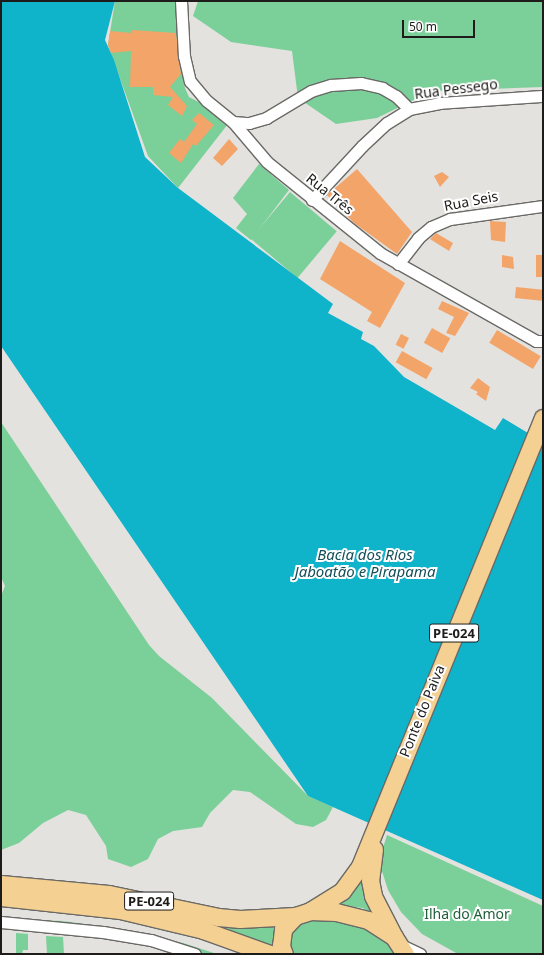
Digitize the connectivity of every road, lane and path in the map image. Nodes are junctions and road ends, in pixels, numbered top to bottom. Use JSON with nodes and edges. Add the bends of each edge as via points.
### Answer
{"nodes":[{"id":1,"x":182,"y":1,"type":"edge"},
{"id":2,"x":543,"y":96,"type":"edge"},
{"id":3,"x":409,"y":109,"type":"junction"},
{"id":4,"x":233,"y":122,"type":"junction"},
{"id":5,"x":312,"y":200,"type":"junction"},
{"id":6,"x":543,"y":206,"type":"edge"},
{"id":7,"x":398,"y":264,"type":"junction"},
{"id":8,"x":543,"y":341,"type":"edge"},
{"id":9,"x":543,"y":418,"type":"edge"},
{"id":10,"x":543,"y":432,"type":"edge"},
{"id":11,"x":370,"y":851,"type":"junction"},
{"id":12,"x":1,"y":884,"type":"edge"},
{"id":13,"x":1,"y":898,"type":"edge"},
{"id":14,"x":303,"y":914,"type":"junction"},
{"id":15,"x":1,"y":922,"type":"edge"},
{"id":16,"x":400,"y":945,"type":"edge"},
{"id":17,"x":246,"y":950,"type":"edge"},
{"id":18,"x":195,"y":954,"type":"edge"},
{"id":19,"x":270,"y":954,"type":"edge"},
{"id":20,"x":284,"y":954,"type":"edge"},
{"id":21,"x":420,"y":954,"type":"edge"}],
"edges":[{"from":1,"to":4,"type":"street","name":"Rua Três","via":[[184,56],[190,81],[207,101]]},
{"from":2,"to":3,"type":"street","name":"Rua Pessego","via":[[439,103]]},
{"from":3,"to":4,"type":"street","via":[[396,96],[382,88],[361,83],[331,85],[311,92],[266,118],[249,123]]},
{"from":3,"to":5,"type":"street","name":"Rua Pessego","via":[[386,123]]},
{"from":4,"to":5,"type":"street","name":"Rua Três","via":[[267,162]]},
{"from":5,"to":7,"type":"street","name":"Rua Três"},
{"from":6,"to":7,"type":"street","name":"Rua Seis","via":[[450,219],[431,227]]},
{"from":7,"to":8,"type":"street","name":"Rua Três","via":[[475,304],[536,341]]},
{"from":9,"to":11,"type":"main road","name":"Ponte do Paiva","number":"PE-024"},
{"from":10,"to":11,"type":"main road","name":"Ponte do Paiva","number":"PE-024"},
{"from":11,"to":14,"type":"main road","number":"PE-024","via":[[342,891]]},
{"from":11,"to":16,"type":"main road","number":"PE-024","via":[[373,896]]},
{"from":12,"to":14,"type":"main road","number":"PE-024","via":[[109,894],[218,917],[240,919]]},
{"from":13,"to":17,"type":"main road","number":"PE-024","via":[[120,910],[203,930]]},
{"from":14,"to":16,"type":"main road","number":"PE-024","via":[[336,912],[359,916],[383,928]]},
{"from":14,"to":20,"type":"main road","number":"PE-024","via":[[288,922],[281,937]]},
{"from":15,"to":18,"type":"street","via":[[103,932],[151,940]]},
{"from":16,"to":21,"type":"street"},
{"from":17,"to":19,"type":"main road","number":"PE-024"}]}
